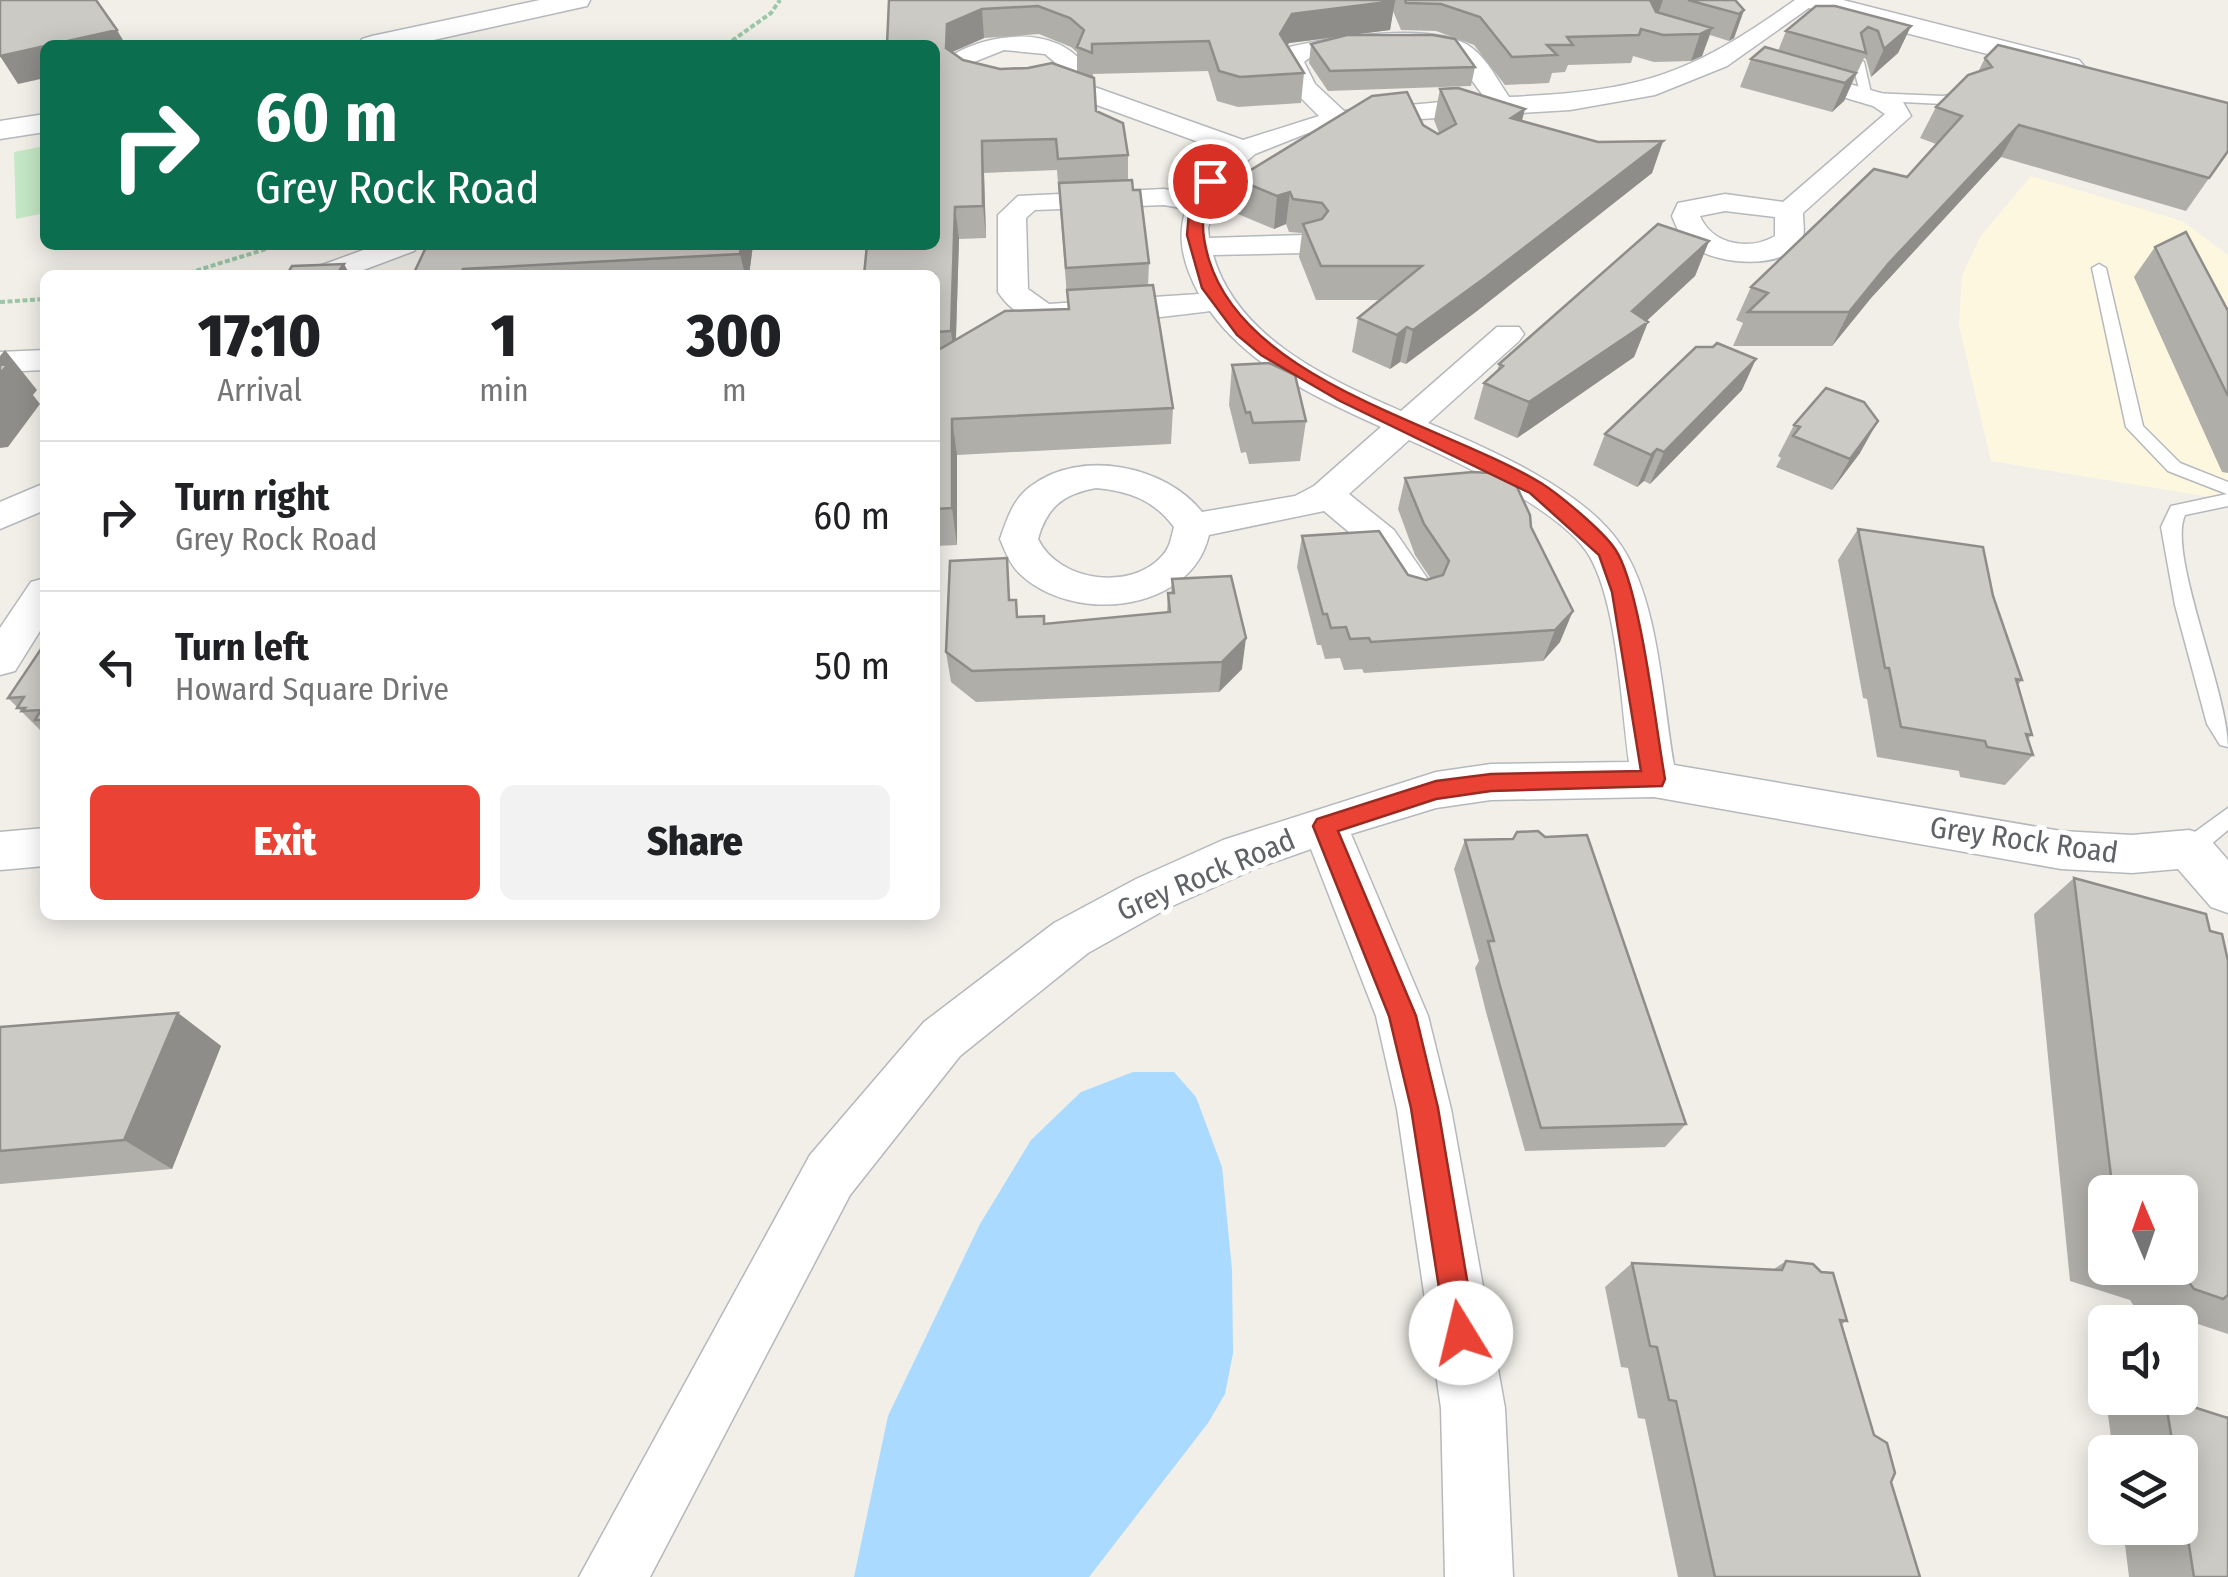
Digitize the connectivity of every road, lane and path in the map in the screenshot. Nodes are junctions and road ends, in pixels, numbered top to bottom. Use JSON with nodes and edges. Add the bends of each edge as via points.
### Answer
{"nodes":[{"id":1,"x":578,"y":0,"type":"edge"},
{"id":2,"x":780,"y":0,"type":"edge"},
{"id":3,"x":1810,"y":0,"type":"edge"},
{"id":4,"x":395,"y":40,"type":"edge"},
{"id":5,"x":733,"y":40,"type":"edge"},
{"id":6,"x":1723,"y":52,"type":"junction"},
{"id":7,"x":1858,"y":62,"type":"edge"},
{"id":8,"x":2088,"y":70,"type":"edge"},
{"id":9,"x":1055,"y":81,"type":"edge"},
{"id":10,"x":1966,"y":96,"type":"edge"},
{"id":11,"x":1866,"y":97,"type":"junction"},
{"id":12,"x":1503,"y":108,"type":"junction"},
{"id":13,"x":1413,"y":111,"type":"junction"},
{"id":14,"x":1336,"y":118,"type":"junction"},
{"id":15,"x":40,"y":124,"type":"edge"},
{"id":16,"x":0,"y":130,"type":"edge"},
{"id":17,"x":1426,"y":140,"type":"edge"},
{"id":18,"x":1243,"y":149,"type":"junction"},
{"id":19,"x":1197,"y":202,"type":"junction"},
{"id":20,"x":1789,"y":211,"type":"dead end"},
{"id":21,"x":1305,"y":244,"type":"edge"},
{"id":22,"x":1197,"y":247,"type":"junction"},
{"id":23,"x":263,"y":250,"type":"edge"},
{"id":24,"x":390,"y":250,"type":"edge"},
{"id":25,"x":2098,"y":268,"type":"dead end"},
{"id":26,"x":198,"y":270,"type":"edge"},
{"id":27,"x":336,"y":270,"type":"edge"},
{"id":28,"x":40,"y":299,"type":"edge"},
{"id":29,"x":1217,"y":301,"type":"junction"},
{"id":30,"x":0,"y":302,"type":"edge"},
{"id":31,"x":1508,"y":334,"type":"dead end"},
{"id":32,"x":40,"y":360,"type":"edge"},
{"id":33,"x":0,"y":362,"type":"edge"},
{"id":34,"x":1405,"y":426,"type":"junction"},
{"id":35,"x":2228,"y":489,"type":"edge"},
{"id":36,"x":1327,"y":494,"type":"junction"},
{"id":37,"x":40,"y":497,"type":"edge"},
{"id":38,"x":2228,"y":500,"type":"edge"},
{"id":39,"x":0,"y":517,"type":"edge"},
{"id":40,"x":1193,"y":526,"type":"dead end"},
{"id":41,"x":1417,"y":594,"type":"edge"},
{"id":42,"x":40,"y":600,"type":"edge"},
{"id":43,"x":0,"y":660,"type":"edge"},
{"id":44,"x":2228,"y":739,"type":"edge"},
{"id":45,"x":1654,"y":779,"type":"junction"},
{"id":46,"x":2228,"y":816,"type":"edge"},
{"id":47,"x":1325,"y":826,"type":"junction"},
{"id":48,"x":40,"y":847,"type":"edge"},
{"id":49,"x":2189,"y":849,"type":"junction"},
{"id":50,"x":0,"y":851,"type":"edge"},
{"id":51,"x":2228,"y":893,"type":"edge"},
{"id":52,"x":612,"y":1577,"type":"edge"},
{"id":53,"x":1478,"y":1577,"type":"edge"}],
"edges":[{"from":1,"to":4,"type":"street"},
{"from":2,"to":5,"type":"path"},
{"from":3,"to":6,"type":"street"},
{"from":3,"to":8,"type":"street"},
{"from":6,"to":11,"type":"street"},
{"from":6,"to":12,"type":"street","via":[[1686,79],[1616,97]]},
{"from":7,"to":11,"type":"lane"},
{"from":9,"to":18,"type":"street"},
{"from":10,"to":11,"type":"lane"},
{"from":11,"to":20,"type":"street","via":[[1898,116]]},
{"from":12,"to":13,"type":"street"},
{"from":12,"to":14,"type":"street","via":[[1466,54],[1452,46],[1298,52],[1292,62],[1304,87]]},
{"from":13,"to":14,"type":"street"},
{"from":13,"to":17,"type":"street"},
{"from":14,"to":18,"type":"street"},
{"from":15,"to":16,"type":"street"},
{"from":18,"to":19,"type":"street"},
{"from":19,"to":22,"type":"street"},
{"from":19,"to":29,"type":"street","via":[[1028,202],[1012,216],[1013,292],[1033,310],[1048,312]]},
{"from":21,"to":22,"type":"street"},
{"from":22,"to":29,"type":"street"},
{"from":23,"to":26,"type":"path"},
{"from":24,"to":27,"type":"street"},
{"from":25,"to":35,"type":"lane","via":[[2135,427],[2174,467]]},
{"from":28,"to":30,"type":"path"},
{"from":29,"to":34,"type":"street","via":[[1267,352]]},
{"from":31,"to":34,"type":"street"},
{"from":32,"to":33,"type":"street"},
{"from":34,"to":36,"type":"street"},
{"from":34,"to":45,"type":"street","via":[[1537,488],[1608,552],[1622,592]]},
{"from":36,"to":40,"type":"street","via":[[1306,506]]},
{"from":36,"to":41,"type":"street","via":[[1380,539]]},
{"from":37,"to":39,"type":"street"},
{"from":38,"to":44,"type":"lane","via":[[2178,510],[2170,527],[2184,605]]},
{"from":42,"to":43,"type":"street"},
{"from":45,"to":47,"type":"street","name":"Grey Rock Road","via":[[1491,782],[1436,790]]},
{"from":45,"to":49,"type":"street","name":"Grey Rock Road","via":[[2061,850]]},
{"from":46,"to":49,"type":"lane"},
{"from":47,"to":52,"type":"street","name":"Grey Rock Road","via":[[1240,854],[1071,938],[942,1039],[830,1175]]},
{"from":47,"to":53,"type":"street","via":[[1402,1016],[1424,1108],[1473,1408]]},
{"from":48,"to":50,"type":"street"},
{"from":49,"to":51,"type":"street"}]}
